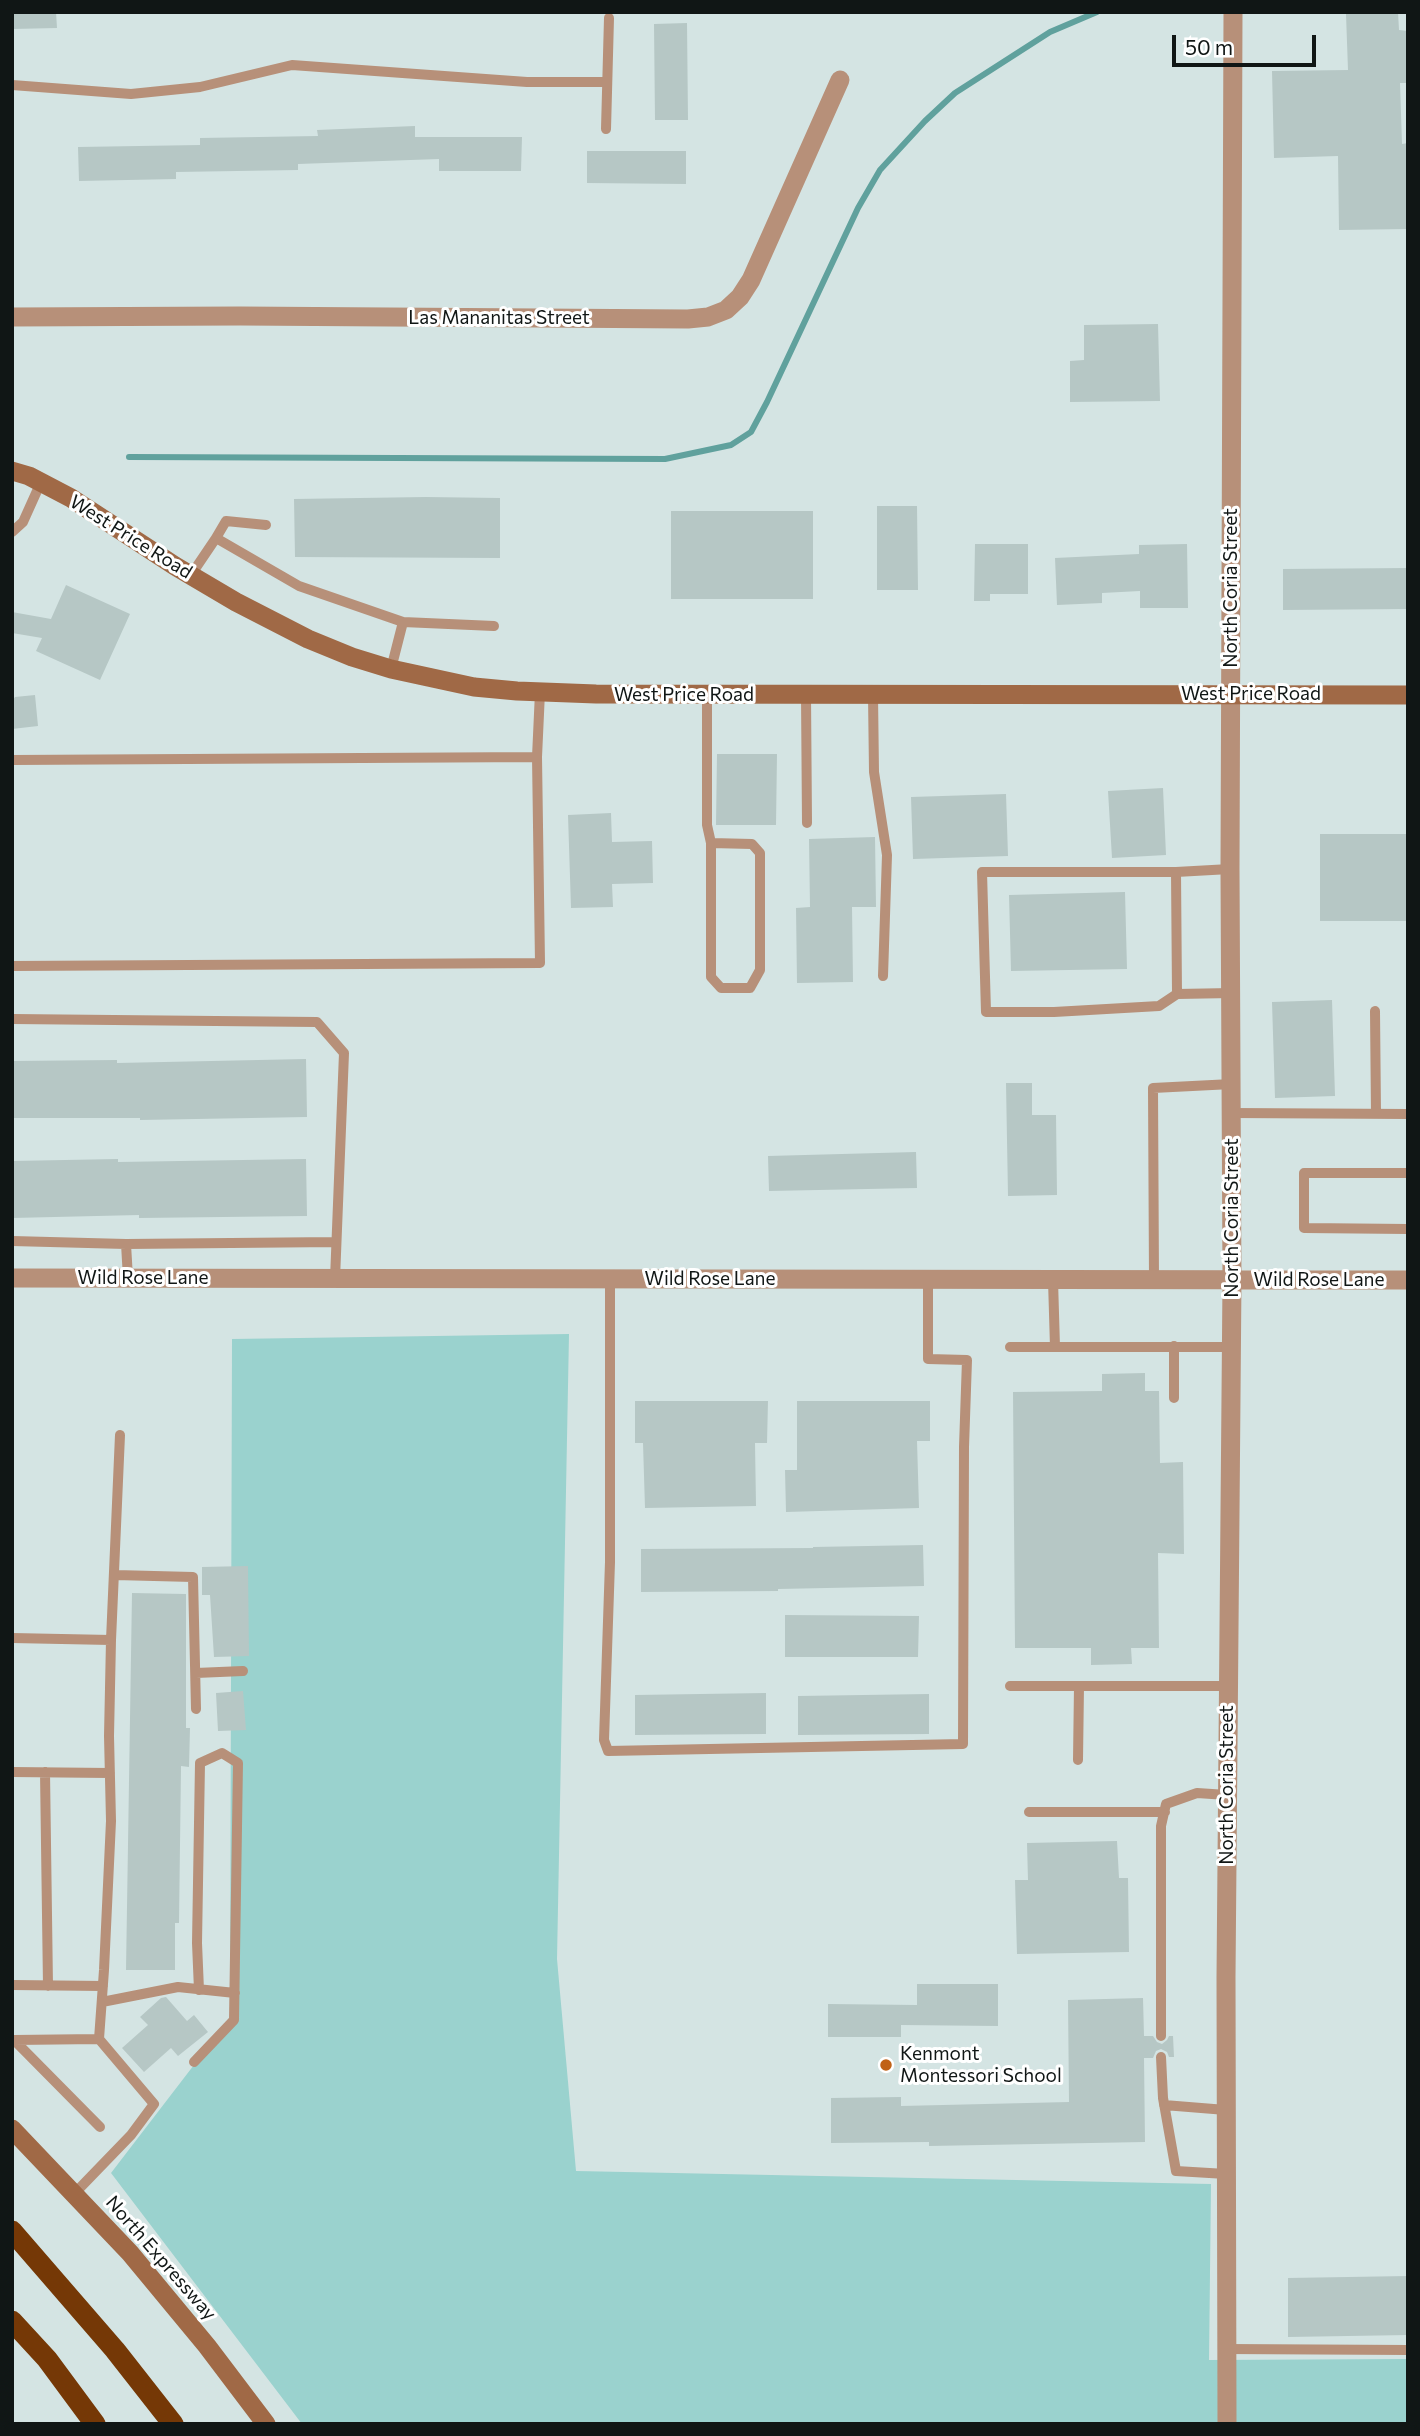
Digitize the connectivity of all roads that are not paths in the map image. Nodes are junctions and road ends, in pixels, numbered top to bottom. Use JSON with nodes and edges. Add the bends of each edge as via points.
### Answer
{"nodes":[{"id":1,"x":1233,"y":12,"type":"edge"},
{"id":2,"x":609,"y":18,"type":"dead end"},
{"id":3,"x":840,"y":80,"type":"dead end"},
{"id":4,"x":607,"y":82,"type":"junction"},
{"id":5,"x":12,"y":85,"type":"edge"},
{"id":6,"x":607,"y":129,"type":"dead end"},
{"id":7,"x":12,"y":317,"type":"edge"},
{"id":8,"x":12,"y":471,"type":"edge"},
{"id":9,"x":41,"y":482,"type":"junction"},
{"id":10,"x":12,"y":515,"type":"edge"},
{"id":11,"x":23,"y":522,"type":"junction"},
{"id":12,"x":267,"y":525,"type":"dead end"},
{"id":13,"x":12,"y":532,"type":"edge"},
{"id":14,"x":216,"y":538,"type":"junction"},
{"id":15,"x":191,"y":575,"type":"junction"},
{"id":16,"x":403,"y":622,"type":"junction"},
{"id":17,"x":494,"y":626,"type":"dead end"},
{"id":18,"x":391,"y":669,"type":"junction"},
{"id":19,"x":540,"y":692,"type":"junction"},
{"id":20,"x":1231,"y":694,"type":"junction"},
{"id":21,"x":707,"y":695,"type":"junction"},
{"id":22,"x":806,"y":695,"type":"junction"},
{"id":23,"x":873,"y":695,"type":"junction"},
{"id":24,"x":1408,"y":695,"type":"edge"},
{"id":25,"x":537,"y":757,"type":"junction"},
{"id":26,"x":12,"y":760,"type":"edge"},
{"id":27,"x":807,"y":824,"type":"dead end"},
{"id":28,"x":711,"y":844,"type":"junction"},
{"id":29,"x":1230,"y":869,"type":"junction"},
{"id":30,"x":1175,"y":872,"type":"junction"},
{"id":31,"x":12,"y":966,"type":"edge"},
{"id":32,"x":883,"y":976,"type":"dead end"},
{"id":33,"x":1232,"y":993,"type":"junction"},
{"id":34,"x":1177,"y":994,"type":"junction"},
{"id":35,"x":1375,"y":1011,"type":"dead end"},
{"id":36,"x":12,"y":1019,"type":"edge"},
{"id":37,"x":1232,"y":1084,"type":"junction"},
{"id":38,"x":1232,"y":1113,"type":"junction"},
{"id":39,"x":1376,"y":1114,"type":"junction"},
{"id":40,"x":1408,"y":1114,"type":"edge"},
{"id":41,"x":1408,"y":1173,"type":"edge"},
{"id":42,"x":1408,"y":1229,"type":"edge"},
{"id":43,"x":12,"y":1241,"type":"edge"},
{"id":44,"x":336,"y":1242,"type":"junction"},
{"id":45,"x":126,"y":1244,"type":"junction"},
{"id":46,"x":12,"y":1278,"type":"edge"},
{"id":47,"x":128,"y":1278,"type":"junction"},
{"id":48,"x":335,"y":1279,"type":"junction"},
{"id":49,"x":610,"y":1279,"type":"junction"},
{"id":50,"x":928,"y":1279,"type":"junction"},
{"id":51,"x":1054,"y":1280,"type":"junction"},
{"id":52,"x":1154,"y":1280,"type":"junction"},
{"id":53,"x":1232,"y":1280,"type":"junction"},
{"id":54,"x":1408,"y":1280,"type":"edge"},
{"id":55,"x":1174,"y":1346,"type":"junction"},
{"id":56,"x":1010,"y":1347,"type":"dead end"},
{"id":57,"x":1055,"y":1347,"type":"junction"},
{"id":58,"x":1232,"y":1347,"type":"junction"},
{"id":59,"x":1174,"y":1398,"type":"dead end"},
{"id":60,"x":120,"y":1435,"type":"dead end"},
{"id":61,"x":115,"y":1575,"type":"junction"},
{"id":62,"x":12,"y":1638,"type":"edge"},
{"id":63,"x":111,"y":1640,"type":"junction"},
{"id":64,"x":243,"y":1671,"type":"dead end"},
{"id":65,"x":196,"y":1673,"type":"junction"},
{"id":66,"x":1010,"y":1686,"type":"dead end"},
{"id":67,"x":1079,"y":1686,"type":"junction"},
{"id":68,"x":1228,"y":1686,"type":"junction"},
{"id":69,"x":196,"y":1709,"type":"dead end"},
{"id":70,"x":1078,"y":1760,"type":"dead end"},
{"id":71,"x":12,"y":1772,"type":"edge"},
{"id":72,"x":46,"y":1772,"type":"junction"},
{"id":73,"x":110,"y":1773,"type":"junction"},
{"id":74,"x":1227,"y":1795,"type":"junction"},
{"id":75,"x":1029,"y":1812,"type":"dead end"},
{"id":76,"x":1164,"y":1812,"type":"junction"},
{"id":77,"x":12,"y":1986,"type":"edge"},
{"id":78,"x":48,"y":1986,"type":"junction"},
{"id":79,"x":103,"y":1986,"type":"junction"},
{"id":80,"x":199,"y":1990,"type":"junction"},
{"id":81,"x":235,"y":1993,"type":"junction"},
{"id":82,"x":102,"y":2002,"type":"junction"},
{"id":83,"x":1161,"y":2036,"type":"dead end"},
{"id":84,"x":99,"y":2039,"type":"junction"},
{"id":85,"x":1161,"y":2057,"type":"dead end"},
{"id":86,"x":194,"y":2062,"type":"dead end"},
{"id":87,"x":1164,"y":2105,"type":"junction"},
{"id":88,"x":1226,"y":2110,"type":"junction"},
{"id":89,"x":100,"y":2127,"type":"dead end"},
{"id":90,"x":12,"y":2129,"type":"edge"},
{"id":91,"x":1226,"y":2174,"type":"junction"},
{"id":92,"x":74,"y":2194,"type":"junction"},
{"id":93,"x":12,"y":2231,"type":"edge"},
{"id":94,"x":12,"y":2321,"type":"edge"},
{"id":95,"x":1226,"y":2349,"type":"junction"},
{"id":96,"x":1408,"y":2350,"type":"edge"},
{"id":97,"x":95,"y":2424,"type":"edge"},
{"id":98,"x":173,"y":2424,"type":"edge"},
{"id":99,"x":266,"y":2424,"type":"edge"},
{"id":100,"x":1227,"y":2424,"type":"edge"}],
"edges":[{"from":1,"to":20,"type":"street","name":"North Coria Street"},
{"from":2,"to":4,"type":"lane"},
{"from":3,"to":7,"type":"street","name":"Las Mananitas Street","via":[[751,280],[740,298],[708,317]]},
{"from":4,"to":5,"type":"lane","via":[[527,82],[292,65],[200,87],[131,94]]},
{"from":4,"to":6,"type":"lane"},
{"from":8,"to":9,"type":"main road","name":"West Price Road"},
{"from":9,"to":11,"type":"lane"},
{"from":9,"to":15,"type":"main road","name":"West Price Road"},
{"from":10,"to":11,"type":"lane"},
{"from":11,"to":13,"type":"lane"},
{"from":12,"to":14,"type":"lane","via":[[226,521]]},
{"from":14,"to":15,"type":"lane"},
{"from":14,"to":16,"type":"lane","via":[[299,586]]},
{"from":15,"to":18,"type":"main road","name":"West Price Road","via":[[308,639]]},
{"from":16,"to":17,"type":"lane"},
{"from":16,"to":18,"type":"lane"},
{"from":18,"to":19,"type":"main road","name":"West Price Road","via":[[474,687]]},
{"from":19,"to":21,"type":"main road","name":"West Price Road"},
{"from":19,"to":25,"type":"lane"},
{"from":20,"to":23,"type":"main road","name":"West Price Road"},
{"from":20,"to":24,"type":"main road","name":"West Price Road"},
{"from":20,"to":29,"type":"street","name":"North Coria Street"},
{"from":21,"to":22,"type":"main road","name":"West Price Road"},
{"from":21,"to":28,"type":"lane"},
{"from":22,"to":23,"type":"main road","name":"West Price Road"},
{"from":22,"to":27,"type":"lane"},
{"from":23,"to":32,"type":"lane","via":[[874,772],[887,855]]},
{"from":25,"to":26,"type":"lane"},
{"from":25,"to":31,"type":"lane","via":[[540,963]]},
{"from":28,"to":28,"type":"lane","via":[[752,844],[760,853],[760,970],[750,988],[720,988],[711,977]]},
{"from":29,"to":30,"type":"lane"},
{"from":29,"to":33,"type":"street","name":"North Coria Street"},
{"from":30,"to":34,"type":"lane"},
{"from":30,"to":34,"type":"lane","via":[[982,872],[986,1012],[1159,1006]]},
{"from":33,"to":34,"type":"lane"},
{"from":33,"to":37,"type":"street","name":"North Coria Street"},
{"from":35,"to":39,"type":"lane"},
{"from":36,"to":44,"type":"lane","via":[[317,1022],[344,1053]]},
{"from":37,"to":38,"type":"street","name":"North Coria Street"},
{"from":37,"to":52,"type":"lane","via":[[1153,1088]]},
{"from":38,"to":39,"type":"lane"},
{"from":38,"to":53,"type":"street","name":"North Coria Street"},
{"from":39,"to":40,"type":"lane"},
{"from":41,"to":42,"type":"lane","via":[[1304,1173],[1304,1228]]},
{"from":43,"to":45,"type":"lane"},
{"from":44,"to":45,"type":"lane"},
{"from":44,"to":48,"type":"lane"},
{"from":45,"to":47,"type":"lane"},
{"from":46,"to":47,"type":"street","name":"Wild Rose Lane"},
{"from":47,"to":48,"type":"street","name":"Wild Rose Lane"},
{"from":48,"to":49,"type":"street","name":"Wild Rose Lane"},
{"from":49,"to":50,"type":"street","name":"Wild Rose Lane"},
{"from":49,"to":50,"type":"lane","via":[[610,1562],[604,1740],[608,1751],[963,1744],[967,1360],[928,1359]]},
{"from":50,"to":51,"type":"street","name":"Wild Rose Lane"},
{"from":51,"to":52,"type":"street","name":"Wild Rose Lane"},
{"from":51,"to":57,"type":"lane"},
{"from":52,"to":53,"type":"street","name":"Wild Rose Lane"},
{"from":53,"to":54,"type":"street","name":"Wild Rose Lane"},
{"from":53,"to":58,"type":"street","name":"North Coria Street"},
{"from":55,"to":57,"type":"lane"},
{"from":55,"to":58,"type":"lane"},
{"from":55,"to":59,"type":"lane"},
{"from":56,"to":57,"type":"lane"},
{"from":58,"to":68,"type":"street","name":"North Coria Street"},
{"from":60,"to":61,"type":"lane"},
{"from":61,"to":63,"type":"lane"},
{"from":61,"to":65,"type":"lane","via":[[193,1577]]},
{"from":62,"to":63,"type":"lane"},
{"from":63,"to":73,"type":"lane"},
{"from":64,"to":65,"type":"lane"},
{"from":65,"to":69,"type":"lane"},
{"from":66,"to":67,"type":"lane"},
{"from":67,"to":68,"type":"lane"},
{"from":67,"to":70,"type":"lane"},
{"from":68,"to":74,"type":"street","name":"North Coria Street"},
{"from":71,"to":72,"type":"lane"},
{"from":72,"to":73,"type":"lane"},
{"from":72,"to":78,"type":"lane"},
{"from":73,"to":79,"type":"lane"},
{"from":74,"to":76,"type":"lane","via":[[1197,1793],[1167,1804]]},
{"from":74,"to":88,"type":"street","name":"North Coria Street"},
{"from":75,"to":76,"type":"lane"},
{"from":76,"to":83,"type":"lane"},
{"from":77,"to":78,"type":"lane"},
{"from":78,"to":79,"type":"lane"},
{"from":79,"to":82,"type":"lane"},
{"from":80,"to":81,"type":"lane"},
{"from":80,"to":81,"type":"lane","via":[[200,1763],[222,1753],[238,1763]]},
{"from":80,"to":82,"type":"lane","via":[[178,1987]]},
{"from":81,"to":86,"type":"lane","via":[[234,2020]]},
{"from":82,"to":84,"type":"lane"},
{"from":84,"to":89,"type":"lane","via":[[14,2040]]},
{"from":84,"to":92,"type":"lane","via":[[154,2104]]},
{"from":85,"to":87,"type":"lane"},
{"from":87,"to":88,"type":"lane"},
{"from":87,"to":91,"type":"lane","via":[[1176,2171]]},
{"from":88,"to":91,"type":"street","name":"North Coria Street"},
{"from":90,"to":92,"type":"main road","name":"North Expressway"},
{"from":91,"to":95,"type":"street","name":"North Coria Street"},
{"from":92,"to":99,"type":"main road","name":"North Expressway","via":[[156,2284]]},
{"from":93,"to":98,"type":"highway","via":[[116,2350]]},
{"from":94,"to":97,"type":"highway"},
{"from":95,"to":96,"type":"lane"},
{"from":95,"to":100,"type":"street","name":"North Coria Street"}]}
